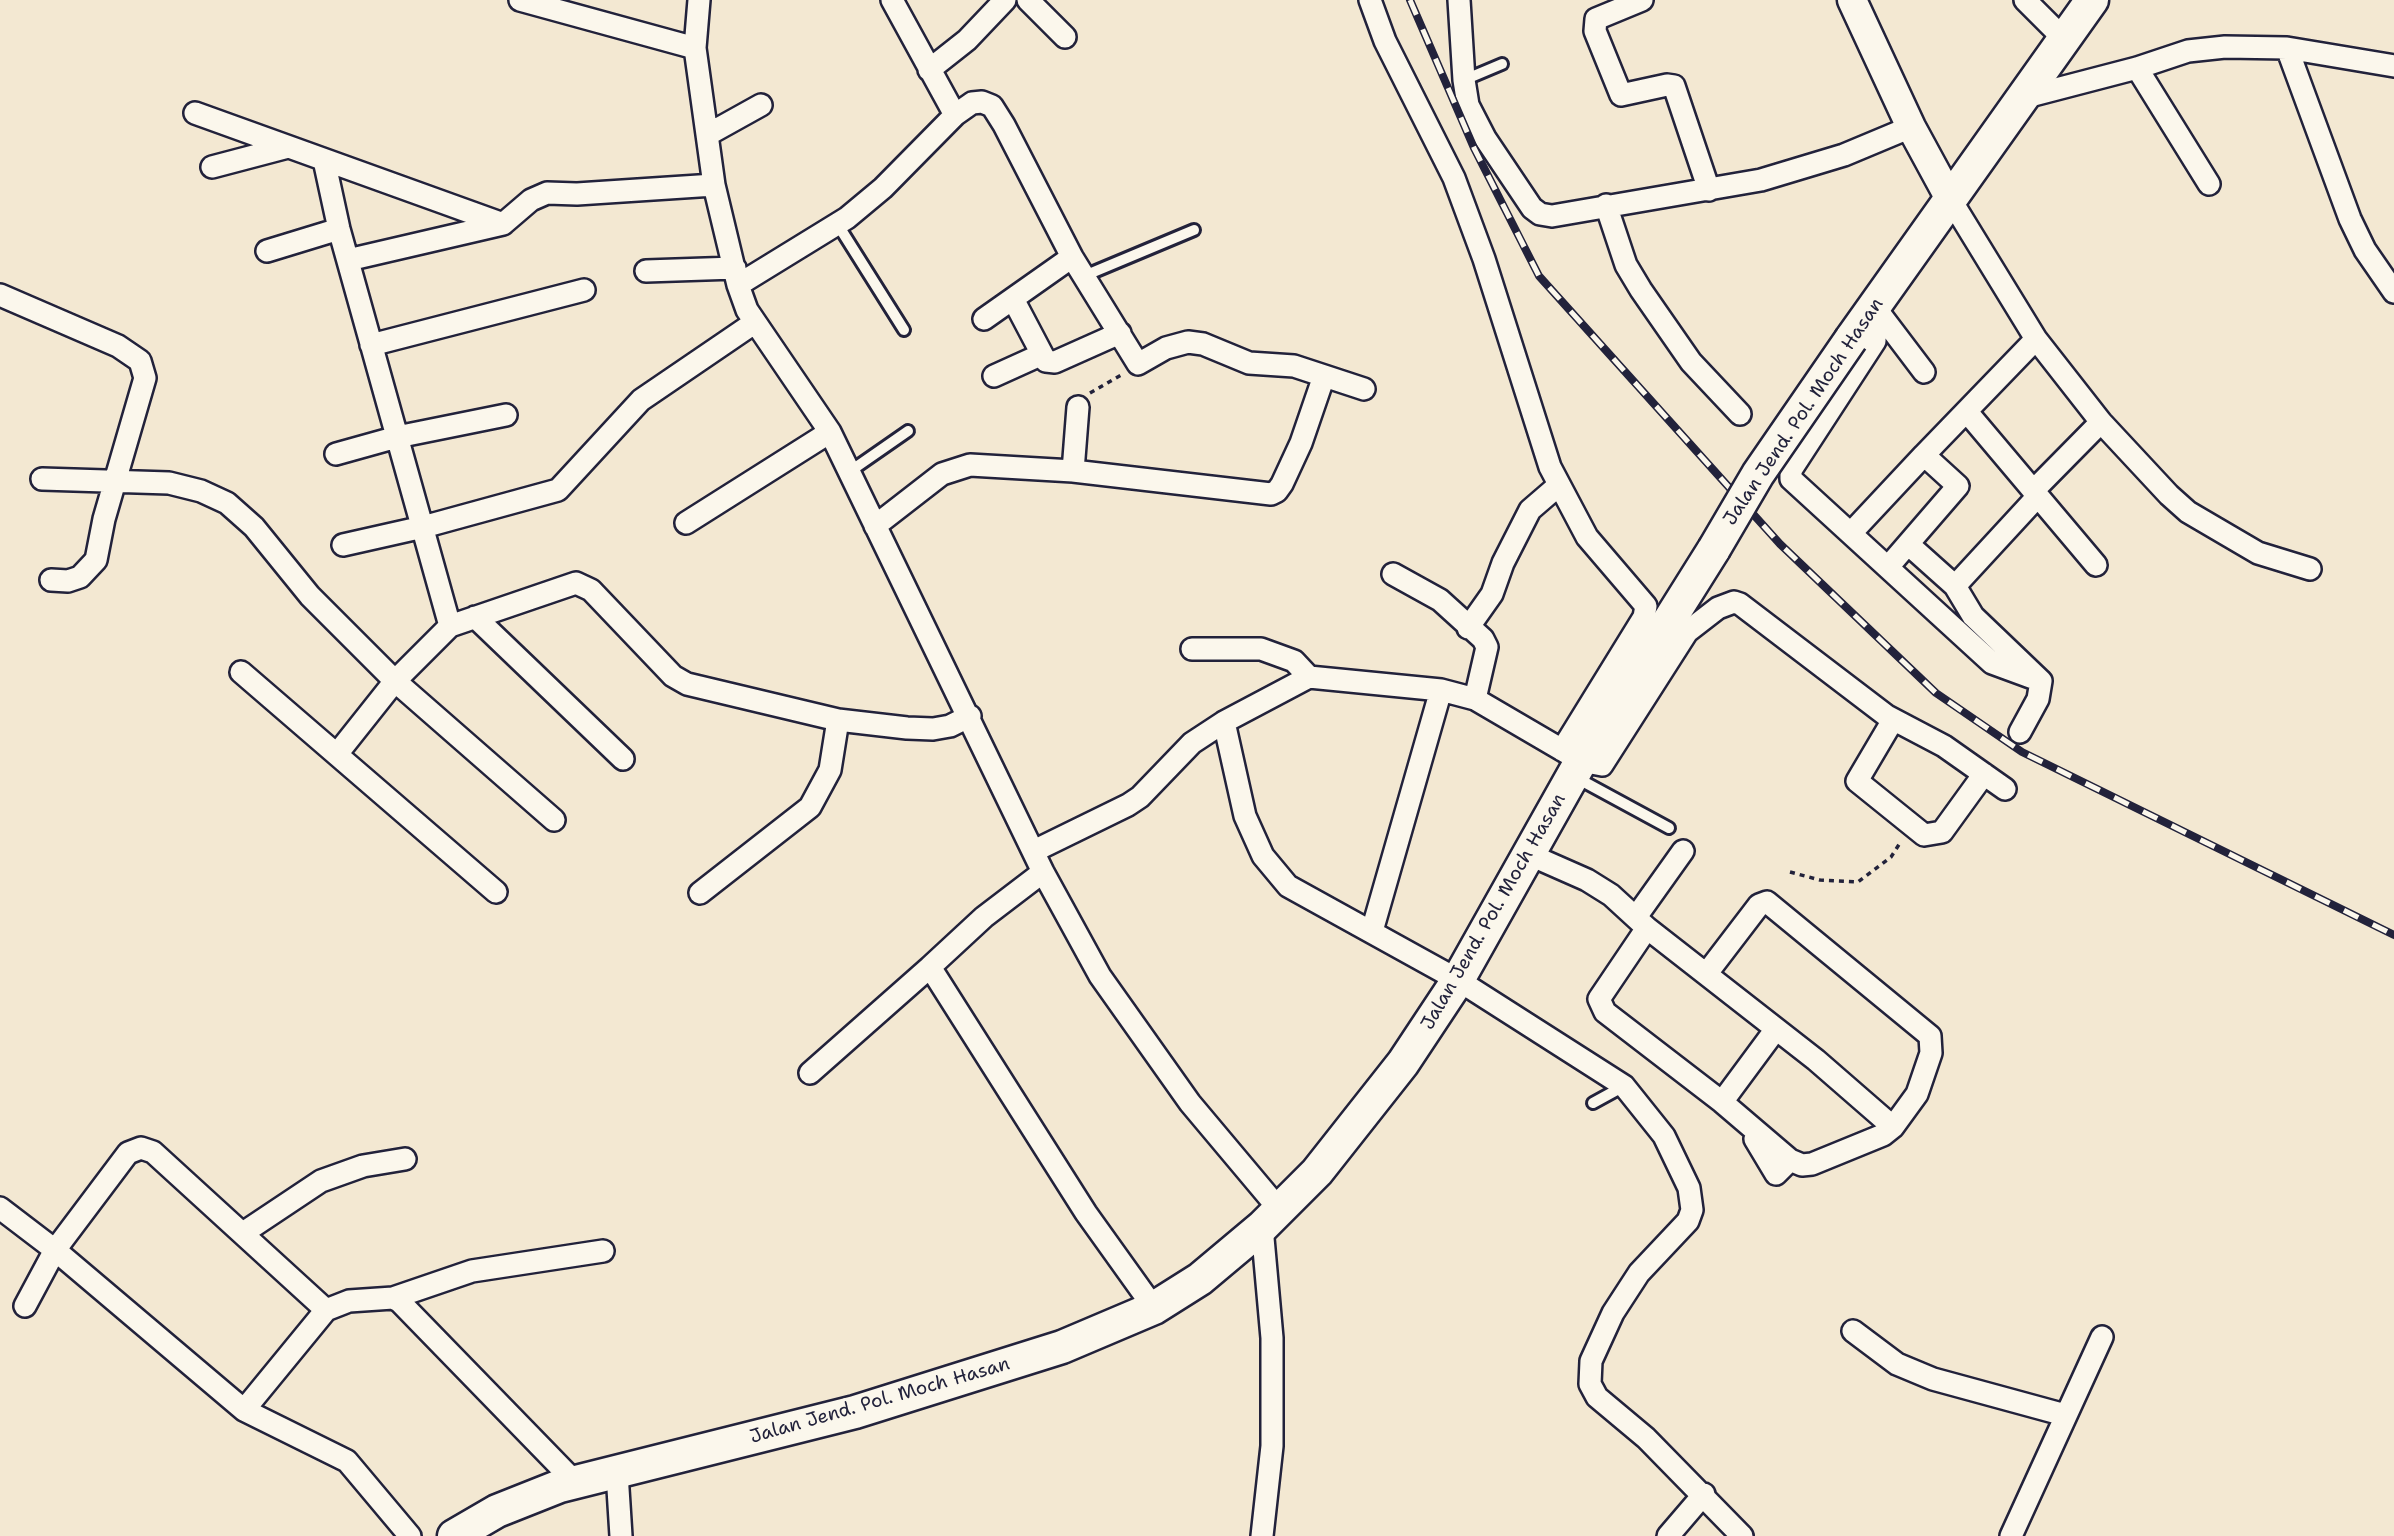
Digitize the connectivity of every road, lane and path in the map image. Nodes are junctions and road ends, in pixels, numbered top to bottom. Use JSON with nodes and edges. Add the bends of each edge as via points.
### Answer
{"nodes":[{"id":1,"x":520,"y":0,"type":"edge"},
{"id":2,"x":699,"y":0,"type":"edge"},
{"id":3,"x":892,"y":0,"type":"edge"},
{"id":4,"x":1005,"y":0,"type":"edge"},
{"id":5,"x":1028,"y":0,"type":"edge"},
{"id":6,"x":1370,"y":0,"type":"edge"},
{"id":7,"x":1459,"y":0,"type":"edge"},
{"id":8,"x":1642,"y":0,"type":"edge"},
{"id":9,"x":1852,"y":0,"type":"edge"},
{"id":10,"x":2025,"y":0,"type":"edge"},
{"id":11,"x":2092,"y":0,"type":"edge"},
{"id":12,"x":1065,"y":37,"type":"dead end"},
{"id":13,"x":2064,"y":39,"type":"junction"},
{"id":14,"x":695,"y":48,"type":"junction"},
{"id":15,"x":2287,"y":48,"type":"junction"},
{"id":16,"x":1502,"y":64,"type":"dead end"},
{"id":17,"x":2394,"y":66,"type":"edge"},
{"id":18,"x":2137,"y":68,"type":"junction"},
{"id":19,"x":929,"y":70,"type":"junction"},
{"id":20,"x":1464,"y":80,"type":"junction"},
{"id":21,"x":2022,"y":98,"type":"junction"},
{"id":22,"x":761,"y":105,"type":"dead end"},
{"id":23,"x":195,"y":113,"type":"dead end"},
{"id":24,"x":955,"y":115,"type":"junction"},
{"id":25,"x":1911,"y":127,"type":"junction"},
{"id":26,"x":707,"y":135,"type":"junction"},
{"id":27,"x":288,"y":147,"type":"junction"},
{"id":28,"x":324,"y":160,"type":"junction"},
{"id":29,"x":212,"y":167,"type":"dead end"},
{"id":30,"x":2210,"y":184,"type":"dead end"},
{"id":31,"x":714,"y":185,"type":"junction"},
{"id":32,"x":1709,"y":190,"type":"junction"},
{"id":33,"x":1949,"y":197,"type":"junction"},
{"id":34,"x":1606,"y":205,"type":"junction"},
{"id":35,"x":503,"y":224,"type":"junction"},
{"id":36,"x":838,"y":225,"type":"junction"},
{"id":37,"x":339,"y":229,"type":"junction"},
{"id":38,"x":1194,"y":230,"type":"dead end"},
{"id":39,"x":267,"y":251,"type":"dead end"},
{"id":40,"x":1072,"y":257,"type":"junction"},
{"id":41,"x":348,"y":260,"type":"junction"},
{"id":42,"x":646,"y":271,"type":"dead end"},
{"id":43,"x":736,"y":276,"type":"junction"},
{"id":44,"x":1084,"y":276,"type":"junction"},
{"id":45,"x":584,"y":290,"type":"dead end"},
{"id":46,"x":2394,"y":292,"type":"edge"},
{"id":47,"x":0,"y":295,"type":"edge"},
{"id":48,"x":1013,"y":299,"type":"junction"},
{"id":49,"x":984,"y":319,"type":"dead end"},
{"id":50,"x":754,"y":323,"type":"junction"},
{"id":51,"x":1865,"y":325,"type":"junction"},
{"id":52,"x":904,"y":330,"type":"dead end"},
{"id":53,"x":1121,"y":333,"type":"junction"},
{"id":54,"x":2036,"y":339,"type":"junction"},
{"id":55,"x":371,"y":345,"type":"junction"},
{"id":56,"x":1043,"y":356,"type":"junction"},
{"id":57,"x":1138,"y":364,"type":"junction"},
{"id":58,"x":1924,"y":372,"type":"dead end"},
{"id":59,"x":993,"y":376,"type":"dead end"},
{"id":60,"x":1324,"y":376,"type":"junction"},
{"id":61,"x":1364,"y":389,"type":"dead end"},
{"id":62,"x":1078,"y":407,"type":"joint"},
{"id":63,"x":1967,"y":412,"type":"junction"},
{"id":64,"x":1740,"y":414,"type":"dead end"},
{"id":65,"x":506,"y":415,"type":"dead end"},
{"id":66,"x":2101,"y":422,"type":"junction"},
{"id":67,"x":908,"y":431,"type":"dead end"},
{"id":68,"x":830,"y":432,"type":"junction"},
{"id":69,"x":397,"y":437,"type":"junction"},
{"id":70,"x":337,"y":454,"type":"dead end"},
{"id":71,"x":1924,"y":455,"type":"junction"},
{"id":72,"x":1073,"y":471,"type":"junction"},
{"id":73,"x":849,"y":472,"type":"junction"},
{"id":74,"x":42,"y":479,"type":"dead end"},
{"id":75,"x":116,"y":480,"type":"junction"},
{"id":76,"x":1559,"y":485,"type":"junction"},
{"id":77,"x":2036,"y":493,"type":"junction"},
{"id":78,"x":687,"y":523,"type":"dead end"},
{"id":79,"x":876,"y":526,"type":"junction"},
{"id":80,"x":423,"y":527,"type":"junction"},
{"id":81,"x":1851,"y":534,"type":"junction"},
{"id":82,"x":1908,"y":544,"type":"junction"},
{"id":83,"x":343,"y":545,"type":"dead end"},
{"id":84,"x":2096,"y":565,"type":"dead end"},
{"id":85,"x":1888,"y":567,"type":"junction"},
{"id":86,"x":2310,"y":569,"type":"dead end"},
{"id":87,"x":1392,"y":574,"type":"dead end"},
{"id":88,"x":51,"y":580,"type":"dead end"},
{"id":89,"x":1955,"y":586,"type":"junction"},
{"id":90,"x":475,"y":617,"type":"junction"},
{"id":91,"x":450,"y":626,"type":"junction"},
{"id":92,"x":1468,"y":628,"type":"junction"},
{"id":93,"x":1192,"y":649,"type":"dead end"},
{"id":94,"x":241,"y":672,"type":"dead end"},
{"id":95,"x":1309,"y":677,"type":"junction"},
{"id":96,"x":396,"y":681,"type":"junction"},
{"id":97,"x":2041,"y":681,"type":"junction"},
{"id":98,"x":1441,"y":690,"type":"junction"},
{"id":99,"x":1475,"y":699,"type":"junction"},
{"id":100,"x":970,"y":716,"type":"junction"},
{"id":101,"x":838,"y":720,"type":"junction"},
{"id":102,"x":1894,"y":720,"type":"junction"},
{"id":103,"x":1224,"y":722,"type":"junction"},
{"id":104,"x":2020,"y":732,"type":"dead end"},
{"id":105,"x":337,"y":754,"type":"junction"},
{"id":106,"x":623,"y":760,"type":"dead end"},
{"id":107,"x":1572,"y":762,"type":"junction"},
{"id":108,"x":1984,"y":774,"type":"junction"},
{"id":109,"x":2005,"y":789,"type":"dead end"},
{"id":110,"x":554,"y":820,"type":"dead end"},
{"id":111,"x":1912,"y":825,"type":"junction"},
{"id":112,"x":1670,"y":828,"type":"dead end"},
{"id":113,"x":1034,"y":851,"type":"junction"},
{"id":114,"x":1683,"y":851,"type":"dead end"},
{"id":115,"x":1528,"y":854,"type":"junction"},
{"id":116,"x":1043,"y":872,"type":"junction"},
{"id":117,"x":1790,"y":873,"type":"dead end"},
{"id":118,"x":496,"y":892,"type":"dead end"},
{"id":119,"x":700,"y":893,"type":"dead end"},
{"id":120,"x":1642,"y":922,"type":"junction"},
{"id":121,"x":1372,"y":931,"type":"junction"},
{"id":122,"x":930,"y":967,"type":"junction"},
{"id":123,"x":1707,"y":973,"type":"junction"},
{"id":124,"x":1458,"y":980,"type":"junction"},
{"id":125,"x":1776,"y":1029,"type":"junction"},
{"id":126,"x":810,"y":1073,"type":"dead end"},
{"id":127,"x":1624,"y":1086,"type":"junction"},
{"id":128,"x":1722,"y":1102,"type":"junction"},
{"id":129,"x":1592,"y":1103,"type":"dead end"},
{"id":130,"x":1894,"y":1127,"type":"junction"},
{"id":131,"x":405,"y":1159,"type":"dead end"},
{"id":132,"x":0,"y":1208,"type":"edge"},
{"id":133,"x":1270,"y":1218,"type":"junction"},
{"id":134,"x":243,"y":1233,"type":"junction"},
{"id":135,"x":55,"y":1250,"type":"junction"},
{"id":136,"x":603,"y":1251,"type":"dead end"},
{"id":137,"x":393,"y":1298,"type":"junction"},
{"id":138,"x":25,"y":1306,"type":"dead end"},
{"id":139,"x":1154,"y":1308,"type":"junction"},
{"id":140,"x":326,"y":1310,"type":"junction"},
{"id":141,"x":1853,"y":1331,"type":"dead end"},
{"id":142,"x":2102,"y":1337,"type":"dead end"},
{"id":143,"x":244,"y":1410,"type":"junction"},
{"id":144,"x":2065,"y":1415,"type":"junction"},
{"id":145,"x":617,"y":1473,"type":"junction"},
{"id":146,"x":575,"y":1482,"type":"junction"},
{"id":147,"x":1704,"y":1494,"type":"junction"},
{"id":148,"x":410,"y":1536,"type":"edge"},
{"id":149,"x":454,"y":1536,"type":"edge"},
{"id":150,"x":621,"y":1536,"type":"edge"},
{"id":151,"x":1262,"y":1536,"type":"edge"},
{"id":152,"x":1668,"y":1536,"type":"edge"},
{"id":153,"x":1742,"y":1536,"type":"edge"},
{"id":154,"x":2011,"y":1536,"type":"edge"}],
"edges":[{"from":1,"to":14,"type":"street"},
{"from":2,"to":14,"type":"street"},
{"from":3,"to":19,"type":"street"},
{"from":4,"to":19,"type":"street","via":[[967,40]]},
{"from":5,"to":12,"type":"street"},
{"from":6,"to":76,"type":"street","via":[[1385,41],[1454,178]]},
{"from":7,"to":20,"type":"street"},
{"from":8,"to":32,"type":"street","via":[[1596,19],[1595,31],[1621,96],[1674,86]]},
{"from":9,"to":25,"type":"street"},
{"from":10,"to":13,"type":"street"},
{"from":11,"to":13,"type":"main road","name":"Jalan Jend. Pol. Moch Hasan"},
{"from":13,"to":21,"type":"main road","name":"Jalan Jend. Pol. Moch Hasan"},
{"from":14,"to":26,"type":"street"},
{"from":15,"to":17,"type":"street"},
{"from":15,"to":18,"type":"street","via":[[2188,51]]},
{"from":15,"to":46,"type":"street","via":[[2350,219]]},
{"from":16,"to":20,"type":"lane"},
{"from":18,"to":21,"type":"street"},
{"from":18,"to":30,"type":"street"},
{"from":19,"to":24,"type":"street"},
{"from":20,"to":34,"type":"street","via":[[1472,115],[1531,208],[1552,216]]},
{"from":21,"to":33,"type":"main road","name":"Jalan Jend. Pol. Moch Hasan"},
{"from":22,"to":26,"type":"street"},
{"from":23,"to":27,"type":"street"},
{"from":24,"to":36,"type":"street","via":[[883,188]]},
{"from":24,"to":40,"type":"street","via":[[972,103],[992,106]]},
{"from":25,"to":32,"type":"street","via":[[1802,170]]},
{"from":25,"to":33,"type":"street"},
{"from":26,"to":31,"type":"street"},
{"from":27,"to":28,"type":"street"},
{"from":27,"to":29,"type":"street"},
{"from":28,"to":35,"type":"street"},
{"from":28,"to":37,"type":"street"},
{"from":31,"to":35,"type":"street","via":[[547,193]]},
{"from":31,"to":43,"type":"street"},
{"from":32,"to":34,"type":"street"},
{"from":33,"to":51,"type":"main road","name":"Jalan Jend. Pol. Moch Hasan"},
{"from":33,"to":54,"type":"street"},
{"from":34,"to":64,"type":"street","via":[[1623,256],[1641,290],[1691,362]]},
{"from":35,"to":41,"type":"street"},
{"from":36,"to":43,"type":"street"},
{"from":36,"to":52,"type":"lane"},
{"from":37,"to":39,"type":"street"},
{"from":37,"to":41,"type":"street"},
{"from":38,"to":44,"type":"lane"},
{"from":40,"to":44,"type":"street"},
{"from":40,"to":48,"type":"street"},
{"from":41,"to":55,"type":"street"},
{"from":42,"to":43,"type":"street"},
{"from":43,"to":50,"type":"street"},
{"from":44,"to":53,"type":"street"},
{"from":45,"to":55,"type":"street"},
{"from":47,"to":75,"type":"street","via":[[118,346],[139,361],[145,378]]},
{"from":48,"to":49,"type":"street"},
{"from":48,"to":56,"type":"street"},
{"from":50,"to":68,"type":"street"},
{"from":50,"to":80,"type":"street","via":[[641,400],[558,490]]},
{"from":51,"to":58,"type":"street"},
{"from":51,"to":81,"type":"street","via":[[1875,341],[1791,470],[1791,479],[1800,489]]},
{"from":51,"to":107,"type":"main road","name":"Jalan Jend. Pol. Moch Hasan","bridge":true,"via":[[1758,474],[1714,549]]},
{"from":53,"to":56,"type":"street","via":[[1055,362]]},
{"from":53,"to":57,"type":"street"},
{"from":54,"to":63,"type":"street"},
{"from":54,"to":66,"type":"street"},
{"from":55,"to":69,"type":"street"},
{"from":56,"to":59,"type":"street"},
{"from":57,"to":60,"type":"street","via":[[1188,342],[1250,363],[1294,366]]},
{"from":57,"to":62,"type":"path","via":[[1084,397]]},
{"from":60,"to":61,"type":"street"},
{"from":60,"to":72,"type":"street","via":[[1301,443],[1277,491],[1271,494]]},
{"from":62,"to":72,"type":"street"},
{"from":63,"to":71,"type":"street"},
{"from":63,"to":77,"type":"street"},
{"from":65,"to":69,"type":"street"},
{"from":66,"to":77,"type":"street"},
{"from":66,"to":86,"type":"street","via":[[2188,512],[2258,553]]},
{"from":67,"to":73,"type":"lane"},
{"from":68,"to":73,"type":"street"},
{"from":68,"to":78,"type":"street"},
{"from":69,"to":70,"type":"street"},
{"from":69,"to":80,"type":"street"},
{"from":71,"to":81,"type":"street"},
{"from":71,"to":82,"type":"street","via":[[1964,491]]},
{"from":72,"to":79,"type":"street","via":[[954,468]]},
{"from":73,"to":79,"type":"street"},
{"from":74,"to":75,"type":"street"},
{"from":75,"to":88,"type":"street","via":[[90,570],[68,581]]},
{"from":75,"to":96,"type":"street","via":[[169,483],[219,499],[254,527],[300,585]]},
{"from":76,"to":92,"type":"street","via":[[1530,510],[1492,594]]},
{"from":76,"to":107,"type":"street","via":[[1587,537],[1646,606]]},
{"from":77,"to":84,"type":"street"},
{"from":77,"to":89,"type":"street"},
{"from":79,"to":100,"type":"street"},
{"from":80,"to":83,"type":"street"},
{"from":80,"to":91,"type":"street"},
{"from":81,"to":85,"type":"street"},
{"from":82,"to":85,"type":"street"},
{"from":82,"to":89,"type":"street"},
{"from":85,"to":97,"type":"street","via":[[1992,663]]},
{"from":87,"to":92,"type":"street","via":[[1440,600]]},
{"from":89,"to":97,"type":"street","via":[[1973,616]]},
{"from":90,"to":91,"type":"street"},
{"from":90,"to":101,"type":"street","via":[[580,583],[679,680]]},
{"from":90,"to":106,"type":"street"},
{"from":91,"to":96,"type":"street"},
{"from":92,"to":99,"type":"street","via":[[1487,647]]},
{"from":93,"to":95,"type":"street","via":[[1261,649],[1294,661]]},
{"from":94,"to":105,"type":"street"},
{"from":95,"to":98,"type":"street"},
{"from":95,"to":103,"type":"street"},
{"from":96,"to":105,"type":"street"},
{"from":96,"to":110,"type":"street"},
{"from":97,"to":104,"type":"street","via":[[2041,691]]},
{"from":98,"to":99,"type":"street"},
{"from":98,"to":121,"type":"street"},
{"from":99,"to":107,"type":"street"},
{"from":100,"to":101,"type":"street","via":[[933,729]]},
{"from":100,"to":113,"type":"street"},
{"from":101,"to":119,"type":"street","via":[[830,770],[810,807]]},
{"from":102,"to":107,"type":"street","via":[[1740,604],[1726,603],[1687,632],[1604,764]]},
{"from":102,"to":108,"type":"street"},
{"from":102,"to":111,"type":"street","via":[[1857,781]]},
{"from":103,"to":113,"type":"street","via":[[1192,743],[1134,801]]},
{"from":103,"to":121,"type":"street","via":[[1245,816],[1263,856],[1288,886]]},
{"from":105,"to":118,"type":"street"},
{"from":107,"to":112,"type":"lane"},
{"from":107,"to":115,"type":"main road","name":"Jalan Jend. Pol. Moch Hasan"},
{"from":108,"to":109,"type":"street"},
{"from":108,"to":111,"type":"street","via":[[1941,832],[1924,835]]},
{"from":111,"to":117,"type":"path","via":[[1891,857],[1858,882]]},
{"from":113,"to":116,"type":"street"},
{"from":114,"to":120,"type":"street"},
{"from":115,"to":120,"type":"street","via":[[1587,880]]},
{"from":115,"to":124,"type":"main road","name":"Jalan Jend. Pol. Moch Hasan"},
{"from":116,"to":122,"type":"street","via":[[984,916]]},
{"from":116,"to":133,"type":"street","via":[[1115,1002]]},
{"from":120,"to":123,"type":"street"},
{"from":120,"to":128,"type":"street","via":[[1600,1006]]},
{"from":121,"to":124,"type":"street"},
{"from":122,"to":126,"type":"street"},
{"from":122,"to":139,"type":"street","via":[[1086,1213]]},
{"from":123,"to":125,"type":"street"},
{"from":123,"to":130,"type":"street","via":[[1759,905],[1767,902],[1930,1036],[1931,1053],[1917,1094]]},
{"from":124,"to":127,"type":"street"},
{"from":124,"to":133,"type":"main road","name":"Jalan Jend. Pol. Moch Hasan","via":[[1364,1116]]},
{"from":125,"to":128,"type":"street"},
{"from":125,"to":130,"type":"street"},
{"from":127,"to":129,"type":"lane"},
{"from":127,"to":147,"type":"street","via":[[1664,1136],[1689,1188],[1692,1210],[1688,1221],[1639,1273],[1613,1312],[1591,1361],[1590,1384],[1597,1397]]},
{"from":128,"to":130,"type":"street","via":[[1802,1165]]},
{"from":131,"to":134,"type":"street","via":[[363,1166],[321,1181]]},
{"from":132,"to":135,"type":"street"},
{"from":133,"to":139,"type":"main road","name":"Jalan Jend. Pol. Moch Hasan","via":[[1200,1279]]},
{"from":133,"to":151,"type":"street","via":[[1272,1446]]},
{"from":134,"to":135,"type":"street","via":[[153,1152],[141,1148],[128,1153]]},
{"from":134,"to":140,"type":"street"},
{"from":135,"to":138,"type":"street"},
{"from":135,"to":143,"type":"street"},
{"from":136,"to":137,"type":"street","via":[[472,1271]]},
{"from":137,"to":140,"type":"street","via":[[349,1301]]},
{"from":137,"to":146,"type":"street"},
{"from":139,"to":145,"type":"main road","name":"Jalan Jend. Pol. Moch Hasan","via":[[1062,1347],[932,1391]]},
{"from":140,"to":143,"type":"street"},
{"from":141,"to":144,"type":"street","via":[[1897,1364],[1933,1379]]},
{"from":142,"to":144,"type":"street"},
{"from":143,"to":148,"type":"street","via":[[347,1461]]},
{"from":144,"to":154,"type":"street"},
{"from":145,"to":146,"type":"main road","name":"Jalan Jend. Pol. Moch Hasan"},
{"from":145,"to":150,"type":"street"},
{"from":146,"to":149,"type":"main road","name":"Jalan Jend. Pol. Moch Hasan","via":[[533,1495]]},
{"from":147,"to":152,"type":"street"},
{"from":147,"to":153,"type":"street"}]}
